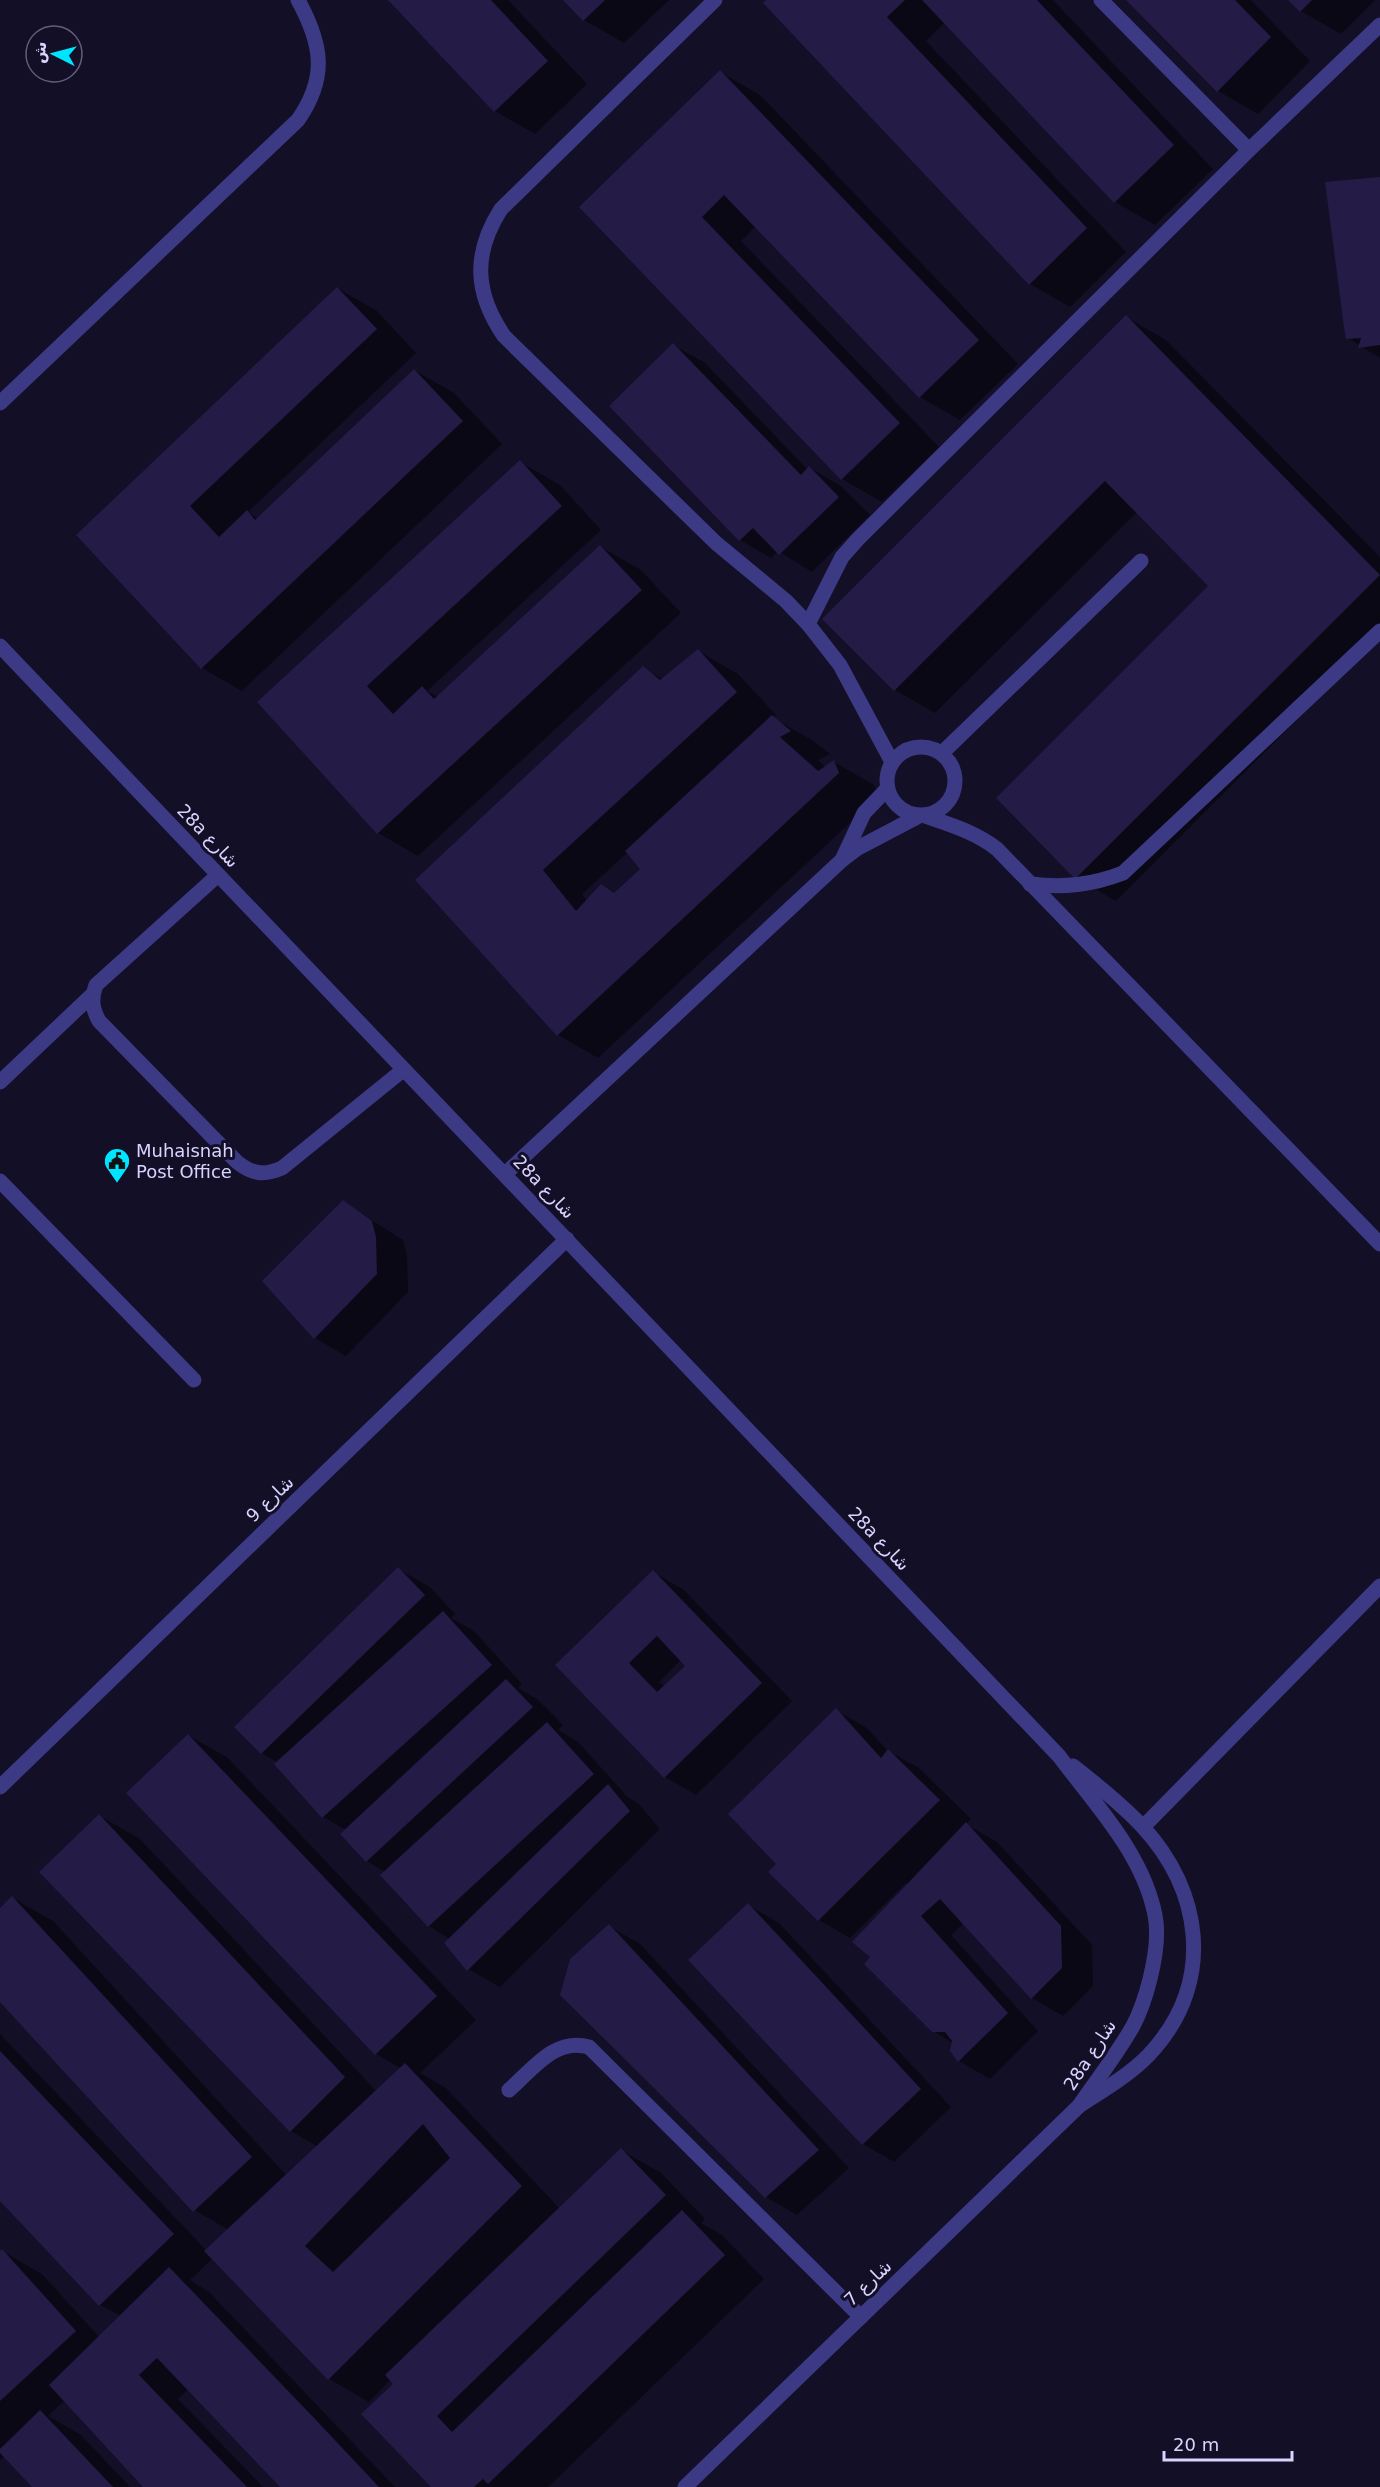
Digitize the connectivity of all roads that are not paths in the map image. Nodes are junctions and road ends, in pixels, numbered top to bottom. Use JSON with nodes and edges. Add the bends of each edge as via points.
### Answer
{"nodes":[{"id":1,"x":298,"y":0,"type":"edge"},
{"id":2,"x":715,"y":0,"type":"edge"},
{"id":3,"x":1101,"y":0,"type":"edge"},
{"id":4,"x":1380,"y":25,"type":"edge"},
{"id":5,"x":1249,"y":150,"type":"junction"},
{"id":6,"x":0,"y":403,"type":"edge"},
{"id":7,"x":1141,"y":561,"type":"dead end"},
{"id":8,"x":808,"y":624,"type":"junction"},
{"id":9,"x":1380,"y":631,"type":"edge"},
{"id":10,"x":0,"y":646,"type":"edge"},
{"id":11,"x":942,"y":753,"type":"junction"},
{"id":12,"x":892,"y":762,"type":"junction"},
{"id":13,"x":887,"y":789,"type":"junction"},
{"id":14,"x":921,"y":816,"type":"junction"},
{"id":15,"x":842,"y":860,"type":"junction"},
{"id":16,"x":218,"y":875,"type":"junction"},
{"id":17,"x":1030,"y":884,"type":"junction"},
{"id":18,"x":92,"y":995,"type":"junction"},
{"id":19,"x":403,"y":1070,"type":"junction"},
{"id":20,"x":0,"y":1082,"type":"edge"},
{"id":21,"x":505,"y":1174,"type":"junction"},
{"id":22,"x":0,"y":1181,"type":"edge"},
{"id":23,"x":567,"y":1239,"type":"junction"},
{"id":24,"x":1380,"y":1244,"type":"edge"},
{"id":25,"x":194,"y":1380,"type":"dead end"},
{"id":26,"x":1380,"y":1586,"type":"edge"},
{"id":27,"x":1059,"y":1756,"type":"junction"},
{"id":28,"x":0,"y":1787,"type":"edge"},
{"id":29,"x":1143,"y":1827,"type":"junction"},
{"id":30,"x":509,"y":2090,"type":"dead end"},
{"id":31,"x":1079,"y":2106,"type":"junction"},
{"id":32,"x":861,"y":2317,"type":"junction"},
{"id":33,"x":685,"y":2487,"type":"edge"}],
"edges":[{"from":1,"to":6,"type":"street","via":[[315,35],[319,71],[308,105],[298,120]]},
{"from":2,"to":8,"type":"street","via":[[501,209],[484,242],[480,280],[493,319],[504,336],[716,543]]},
{"from":3,"to":5,"type":"street"},
{"from":4,"to":5,"type":"street"},
{"from":5,"to":8,"type":"street","via":[[858,539],[842,557]]},
{"from":7,"to":11,"type":"street"},
{"from":8,"to":12,"type":"street","via":[[840,665]]},
{"from":9,"to":17,"type":"street","via":[[1124,873],[1080,886]]},
{"from":10,"to":16,"type":"street","name":"28a شارع"},
{"from":11,"to":12,"type":"street","via":[[929,747],[915,747]]},
{"from":11,"to":14,"type":"street","via":[[956,777],[955,791],[938,812]]},
{"from":12,"to":13,"type":"street"},
{"from":13,"to":14,"type":"street","via":[[903,811]]},
{"from":13,"to":15,"type":"street","via":[[864,813]]},
{"from":14,"to":15,"type":"street"},
{"from":14,"to":17,"type":"street","via":[[983,838]]},
{"from":15,"to":21,"type":"street"},
{"from":16,"to":18,"type":"street","via":[[104,976]]},
{"from":16,"to":19,"type":"street","name":"28a شارع"},
{"from":17,"to":24,"type":"street"},
{"from":18,"to":19,"type":"street","via":[[99,1021],[237,1162],[260,1174],[282,1168]]},
{"from":18,"to":20,"type":"street"},
{"from":19,"to":21,"type":"street","name":"28a شارع"},
{"from":21,"to":23,"type":"street","name":"28a شارع"},
{"from":22,"to":25,"type":"street"},
{"from":23,"to":27,"type":"street","name":"28a شارع"},
{"from":23,"to":28,"type":"street","name":"شارع 9"},
{"from":26,"to":29,"type":"street"},
{"from":27,"to":29,"type":"street","name":"28a شارع"},
{"from":27,"to":31,"type":"street","name":"28a شارع","via":[[1120,1837],[1137,1866],[1156,1917],[1155,1951],[1145,1997],[1133,2026]]},
{"from":29,"to":31,"type":"street","name":"28a شارع","via":[[1179,1879],[1188,1904],[1194,1955],[1191,1980],[1183,2004],[1154,2050],[1132,2071]]},
{"from":30,"to":32,"type":"street","via":[[558,2048],[578,2044],[589,2047]]},
{"from":31,"to":32,"type":"street","name":"شارع 7"},
{"from":32,"to":33,"type":"street","name":"شارع 7"}]}
